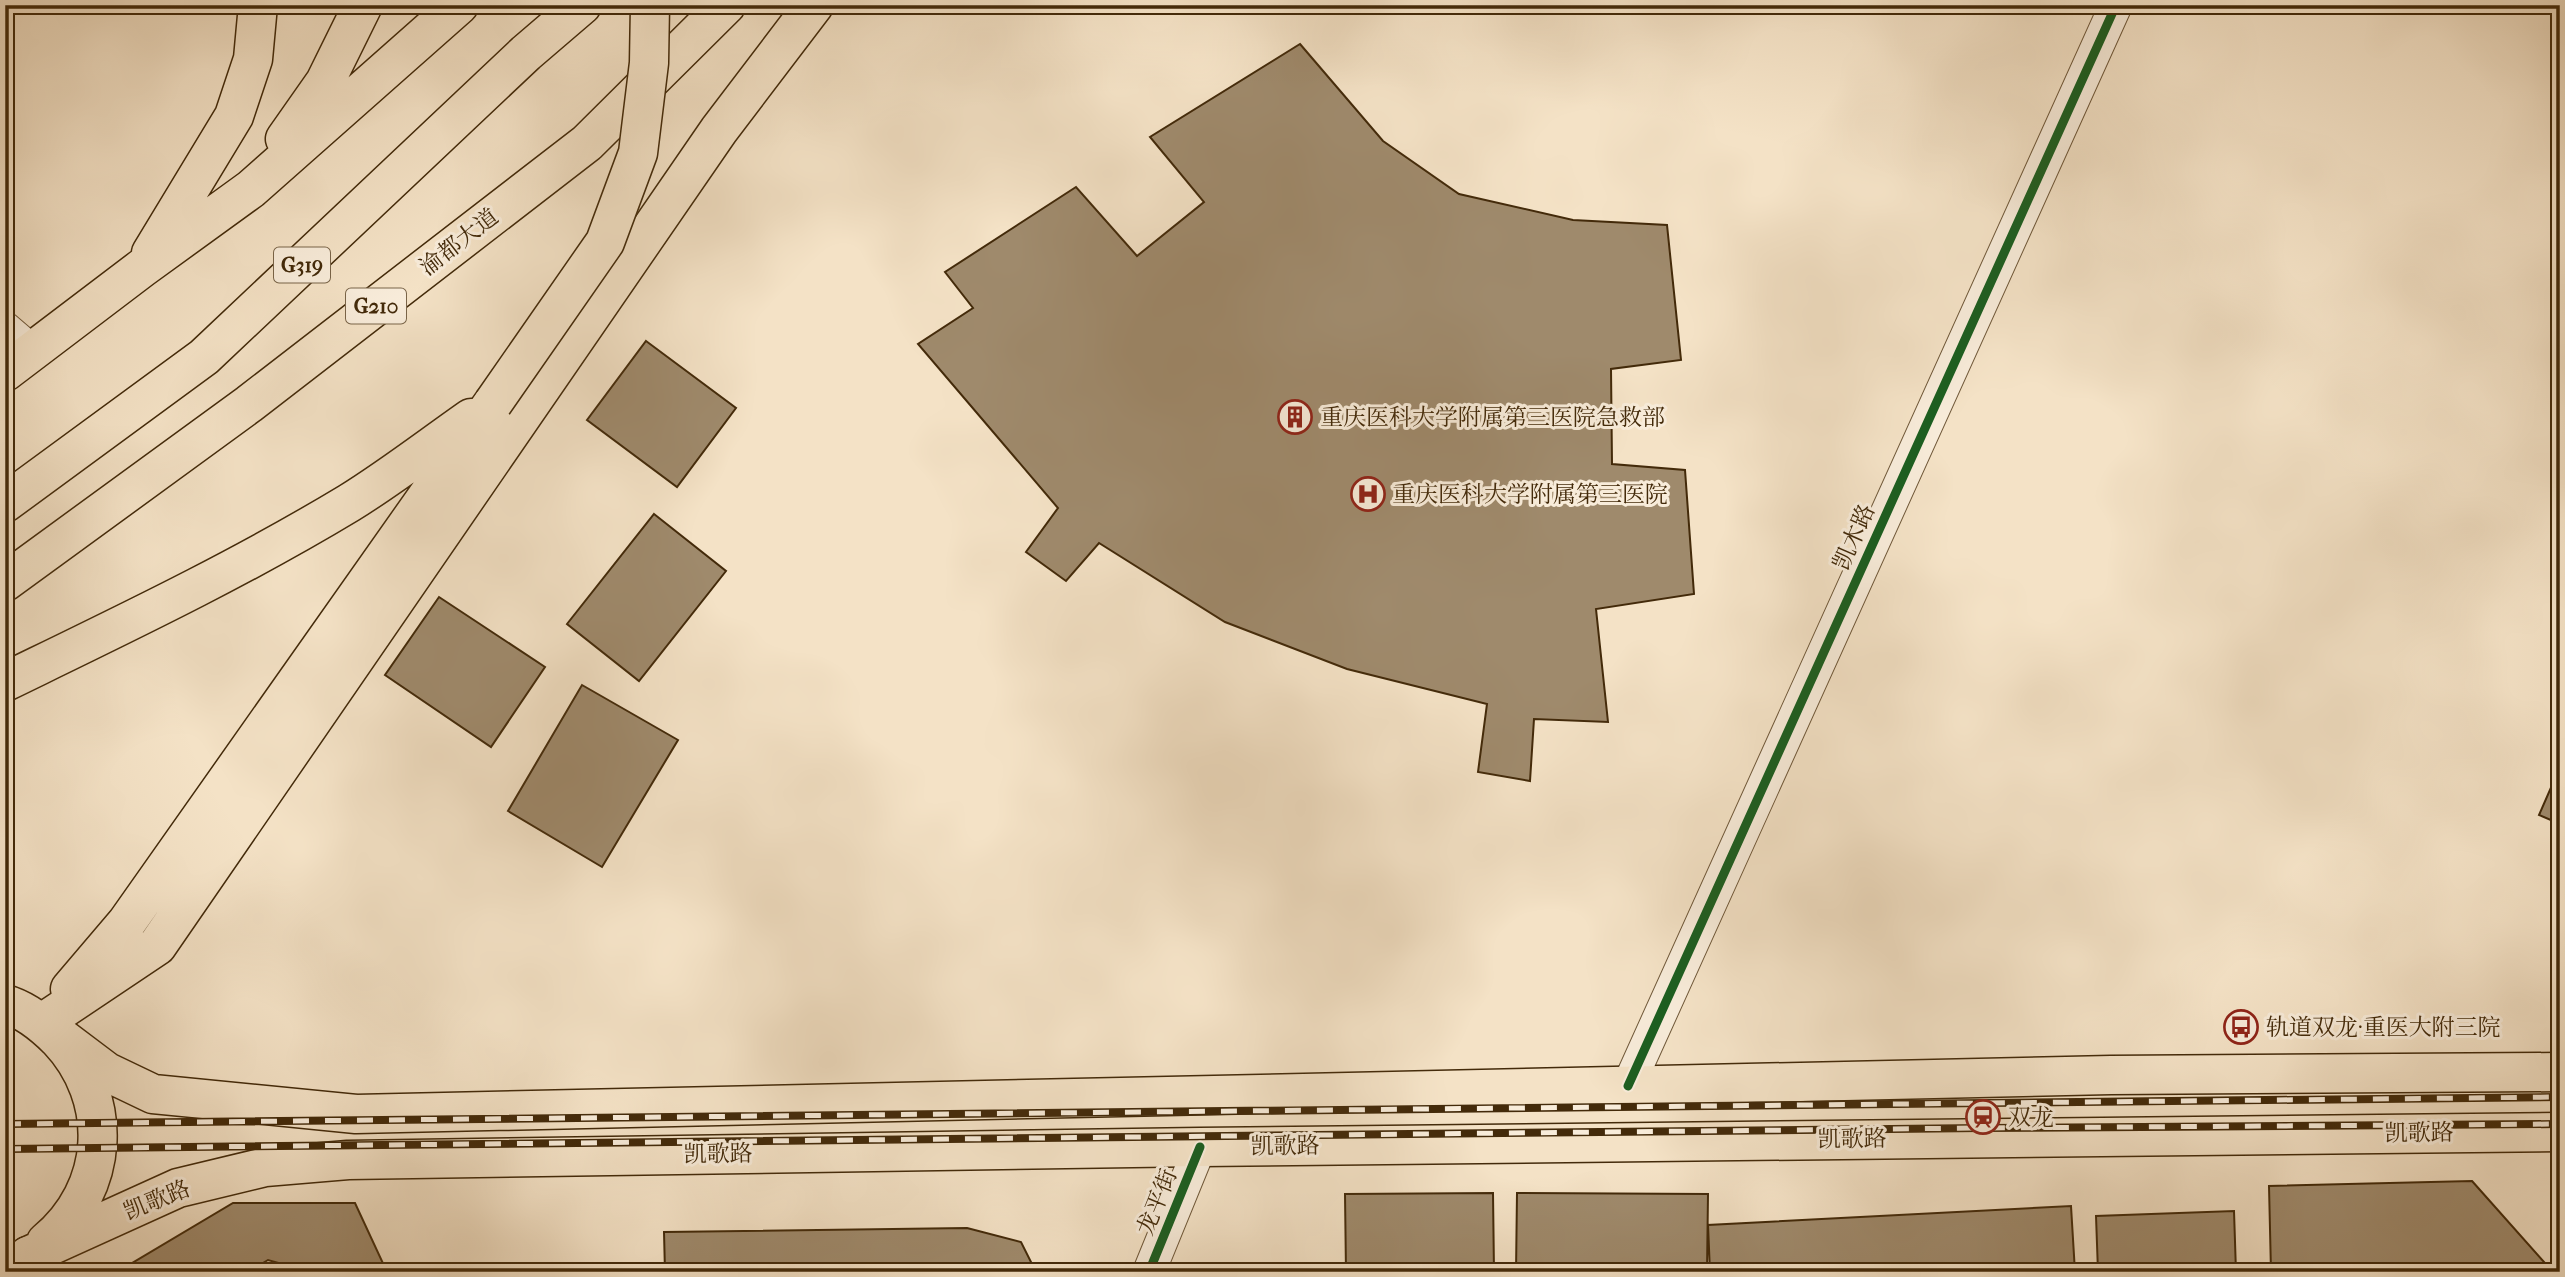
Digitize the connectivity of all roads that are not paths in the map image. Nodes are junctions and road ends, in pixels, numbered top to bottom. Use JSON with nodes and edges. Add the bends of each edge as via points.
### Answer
{"nodes":[{"id":1,"x":258,"y":5,"type":"edge"},
{"id":2,"x":363,"y":5,"type":"edge"},
{"id":3,"x":459,"y":5,"type":"edge"},
{"id":4,"x":582,"y":5,"type":"edge"},
{"id":5,"x":650,"y":5,"type":"edge"},
{"id":6,"x":726,"y":5,"type":"edge"},
{"id":7,"x":814,"y":5,"type":"edge"},
{"id":8,"x":2116,"y":5,"type":"edge"},
{"id":9,"x":251,"y":189,"type":"junction"},
{"id":10,"x":142,"y":268,"type":"junction"},
{"id":11,"x":15,"y":351,"type":"edge"},
{"id":12,"x":493,"y":403,"type":"junction"},
{"id":13,"x":5,"y":503,"type":"edge"},
{"id":14,"x":5,"y":582,"type":"edge"},
{"id":15,"x":5,"y":682,"type":"edge"},
{"id":16,"x":5,"y":1004,"type":"edge"},
{"id":17,"x":42,"y":1023,"type":"junction"},
{"id":18,"x":2560,"y":1072,"type":"edge"},
{"id":19,"x":1628,"y":1086,"type":"junction"},
{"id":20,"x":2560,"y":1132,"type":"edge"},
{"id":21,"x":1200,"y":1147,"type":"junction"},
{"id":22,"x":13,"y":1264,"type":"edge"},
{"id":23,"x":1149,"y":1272,"type":"edge"}],
"edges":[{"from":1,"to":10,"type":"main road","via":[[253,59],[234,116]]},
{"from":2,"to":9,"type":"main road","via":[[325,82]]},
{"from":3,"to":9,"type":"main road"},
{"from":4,"to":13,"type":"main road","number":"G319","via":[[204,358]]},
{"from":5,"to":12,"type":"main road","bridge":true,"via":[[649,63],[638,153],[605,242]]},
{"from":6,"to":14,"type":"main road","name":"渝都大道","number":"G210","via":[[587,143],[249,404]]},
{"from":7,"to":17,"type":"main road","via":[[719,130],[157,946]]},
{"from":8,"to":19,"type":"street","name":"凯木路"},
{"from":9,"to":10,"type":"main road"},
{"from":10,"to":11,"type":"main road"},
{"from":12,"to":15,"type":"main road","via":[[351,501],[183,595]]},
{"from":12,"to":17,"type":"main road","via":[[127,922]]},
{"from":16,"to":17,"type":"main road"},
{"from":17,"to":19,"type":"main road","via":[[107,1072],[153,1094],[356,1114]]},
{"from":17,"to":22,"type":"main road","via":[[74,1056],[94,1098],[99,1144],[88,1189],[64,1227]]},
{"from":18,"to":19,"type":"main road","via":[[2110,1075]]},
{"from":20,"to":21,"type":"main road","name":"凯歌路"},
{"from":21,"to":22,"type":"main road","name":"凯歌路","via":[[362,1160],[265,1167],[178,1188]]},
{"from":21,"to":23,"type":"street","name":"龙平街"}]}
